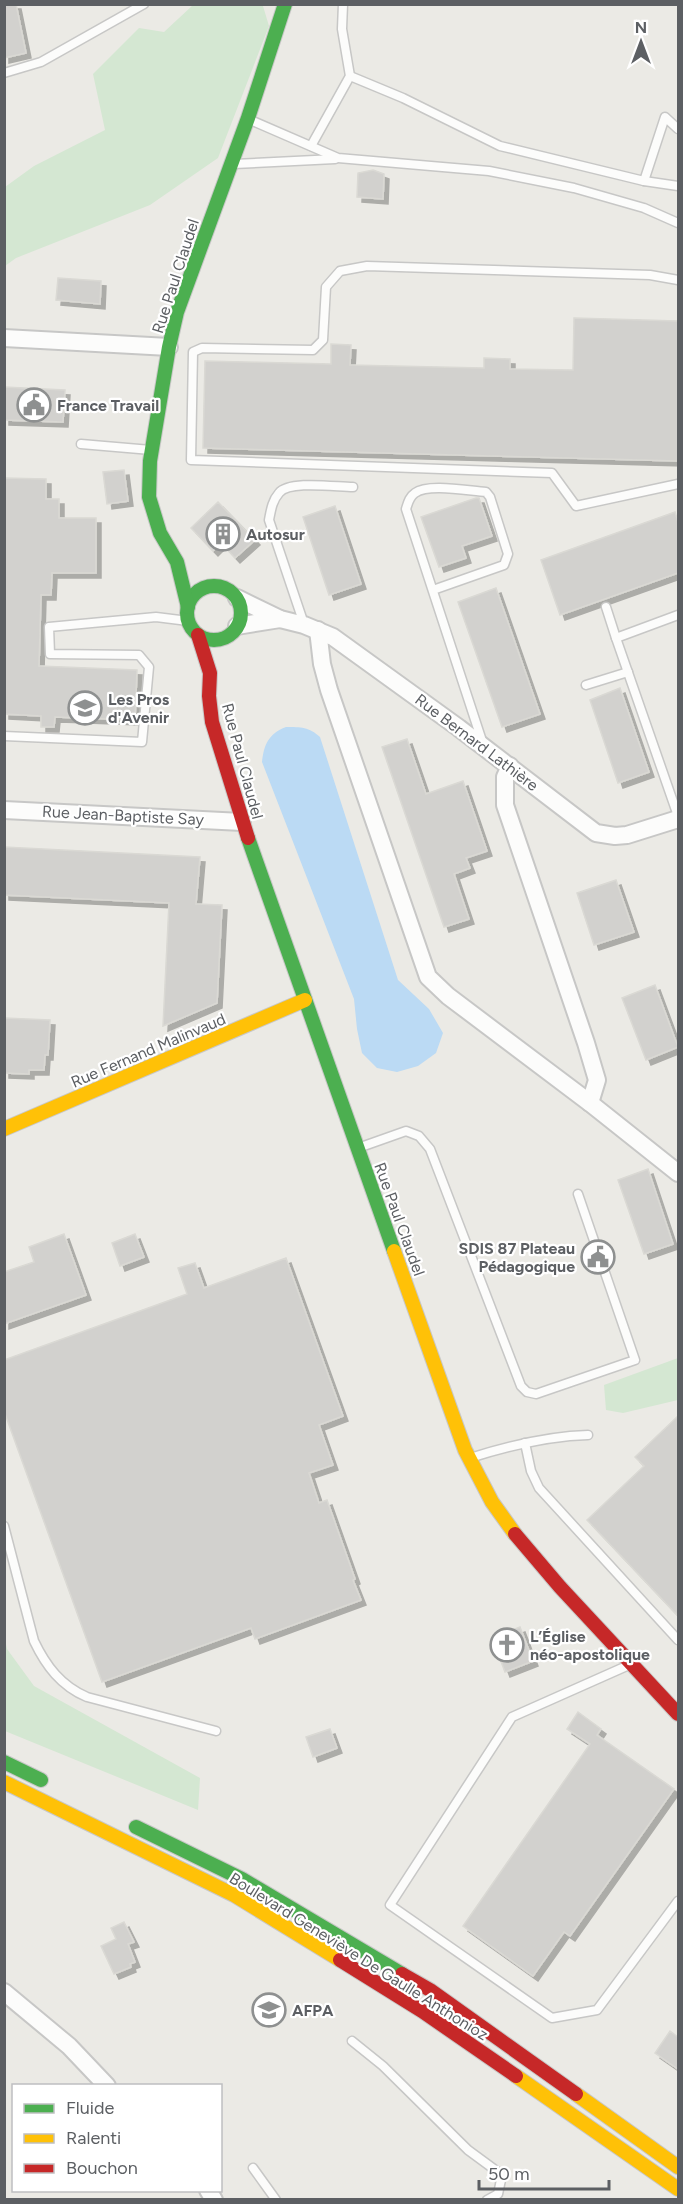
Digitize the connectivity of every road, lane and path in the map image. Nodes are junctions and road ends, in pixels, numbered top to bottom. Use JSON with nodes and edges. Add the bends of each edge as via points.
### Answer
{"nodes":[{"id":1,"x":144,"y":4,"type":"edge"},
{"id":2,"x":285,"y":4,"type":"edge"},
{"id":3,"x":343,"y":4,"type":"edge"},
{"id":4,"x":4,"y":73,"type":"edge"},
{"id":5,"x":350,"y":76,"type":"junction"},
{"id":6,"x":248,"y":118,"type":"junction"},
{"id":7,"x":678,"y":129,"type":"edge"},
{"id":8,"x":311,"y":146,"type":"junction"},
{"id":9,"x":338,"y":158,"type":"junction"},
{"id":10,"x":231,"y":165,"type":"junction"},
{"id":11,"x":644,"y":181,"type":"junction"},
{"id":12,"x":678,"y":186,"type":"edge"},
{"id":13,"x":678,"y":223,"type":"edge"},
{"id":14,"x":678,"y":280,"type":"edge"},
{"id":15,"x":4,"y":338,"type":"edge"},
{"id":16,"x":169,"y":347,"type":"junction"},
{"id":17,"x":81,"y":444,"type":"dead end"},
{"id":18,"x":152,"y":450,"type":"junction"},
{"id":19,"x":678,"y":484,"type":"edge"},
{"id":20,"x":353,"y":487,"type":"dead end"},
{"id":21,"x":177,"y":562,"type":"junction"},
{"id":22,"x":214,"y":586,"type":"junction"},
{"id":23,"x":433,"y":590,"type":"junction"},
{"id":24,"x":237,"y":598,"type":"junction"},
{"id":25,"x":606,"y":607,"type":"dead end"},
{"id":26,"x":188,"y":614,"type":"junction"},
{"id":27,"x":678,"y":615,"type":"edge"},
{"id":28,"x":280,"y":619,"type":"junction"},
{"id":29,"x":311,"y":627,"type":"junction"},
{"id":30,"x":232,"y":632,"type":"junction"},
{"id":31,"x":198,"y":634,"type":"junction"},
{"id":32,"x":616,"y":638,"type":"junction"},
{"id":33,"x":628,"y":672,"type":"junction"},
{"id":34,"x":210,"y":673,"type":"junction"},
{"id":35,"x":586,"y":685,"type":"dead end"},
{"id":36,"x":4,"y":736,"type":"edge"},
{"id":37,"x":484,"y":747,"type":"junction"},
{"id":38,"x":510,"y":766,"type":"junction"},
{"id":39,"x":4,"y":810,"type":"edge"},
{"id":40,"x":678,"y":818,"type":"edge"},
{"id":41,"x":242,"y":822,"type":"junction"},
{"id":42,"x":305,"y":1000,"type":"junction"},
{"id":43,"x":590,"y":1102,"type":"junction"},
{"id":44,"x":4,"y":1130,"type":"edge"},
{"id":45,"x":358,"y":1148,"type":"junction"},
{"id":46,"x":678,"y":1173,"type":"edge"},
{"id":47,"x":578,"y":1194,"type":"dead end"},
{"id":48,"x":588,"y":1435,"type":"dead end"},
{"id":49,"x":525,"y":1443,"type":"junction"},
{"id":50,"x":470,"y":1458,"type":"junction"},
{"id":51,"x":4,"y":1526,"type":"edge"},
{"id":52,"x":678,"y":1640,"type":"edge"},
{"id":53,"x":632,"y":1664,"type":"junction"},
{"id":54,"x":678,"y":1714,"type":"edge"},
{"id":55,"x":216,"y":1731,"type":"dead end"},
{"id":56,"x":4,"y":1762,"type":"edge"},
{"id":57,"x":4,"y":1782,"type":"edge"},
{"id":58,"x":56,"y":1787,"type":"dead end"},
{"id":59,"x":128,"y":1823,"type":"dead end"},
{"id":60,"x":678,"y":1901,"type":"edge"},
{"id":61,"x":4,"y":1992,"type":"edge"},
{"id":62,"x":352,"y":2041,"type":"dead end"},
{"id":63,"x":106,"y":2084,"type":"edge"},
{"id":64,"x":678,"y":2167,"type":"edge"},
{"id":65,"x":253,"y":2168,"type":"dead end"},
{"id":66,"x":678,"y":2189,"type":"edge"},
{"id":67,"x":276,"y":2199,"type":"edge"},
{"id":68,"x":487,"y":2199,"type":"edge"}],
"edges":[{"from":1,"to":4,"type":"lane","via":[[41,62]]},
{"from":2,"to":6,"type":"street","name":"Rue Paul Claudel"},
{"from":3,"to":5,"type":"lane","via":[[342,29]]},
{"from":5,"to":8,"type":"lane"},
{"from":5,"to":11,"type":"lane","via":[[500,146]]},
{"from":6,"to":8,"type":"lane"},
{"from":6,"to":10,"type":"street","name":"Rue Paul Claudel"},
{"from":7,"to":11,"type":"lane","via":[[665,117]]},
{"from":8,"to":9,"type":"lane"},
{"from":9,"to":10,"type":"lane"},
{"from":9,"to":13,"type":"lane","via":[[489,171],[574,188],[644,208]]},
{"from":10,"to":16,"type":"street","name":"Rue Paul Claudel","via":[[177,312]]},
{"from":11,"to":12,"type":"lane"},
{"from":14,"to":19,"type":"lane","via":[[650,275],[367,266],[340,271],[326,287],[323,340],[313,350],[202,348],[193,352],[190,460],[552,473],[576,506]]},
{"from":15,"to":16,"type":"street"},
{"from":16,"to":18,"type":"street","name":"Rue Paul Claudel"},
{"from":17,"to":18,"type":"lane"},
{"from":18,"to":21,"type":"street","name":"Rue Paul Claudel","via":[[149,497],[160,533]]},
{"from":20,"to":29,"type":"lane","via":[[289,486],[280,491],[273,503],[269,520]]},
{"from":21,"to":22,"type":"street","name":"Rue Paul Claudel"},
{"from":21,"to":26,"type":"street","name":"Rue Paul Claudel"},
{"from":22,"to":24,"type":"street","via":[[227,589]]},
{"from":22,"to":26,"type":"street","via":[[197,592]]},
{"from":23,"to":23,"type":"lane","via":[[406,509],[410,498],[417,491],[433,488],[486,492],[508,554],[504,565]]},
{"from":23,"to":37,"type":"lane"},
{"from":24,"to":28,"type":"street","name":"Rue Bernard Lathière"},
{"from":24,"to":30,"type":"street","via":[[241,617]]},
{"from":25,"to":32,"type":"lane"},
{"from":26,"to":31,"type":"street"},
{"from":26,"to":36,"type":"lane","via":[[49,627],[50,654],[139,655],[149,667],[142,742]]},
{"from":27,"to":32,"type":"lane"},
{"from":28,"to":29,"type":"street","name":"Rue Bernard Lathière"},
{"from":28,"to":30,"type":"street","name":"Rue Bernard Lathière"},
{"from":29,"to":37,"type":"street","name":"Rue Bernard Lathière","via":[[342,644]]},
{"from":29,"to":43,"type":"street","via":[[428,977]]},
{"from":30,"to":31,"type":"street","via":[[212,640]]},
{"from":30,"to":34,"type":"street","name":"Rue Paul Claudel"},
{"from":31,"to":34,"type":"street","name":"Rue Paul Claudel"},
{"from":32,"to":33,"type":"lane"},
{"from":33,"to":35,"type":"lane"},
{"from":33,"to":40,"type":"lane"},
{"from":34,"to":41,"type":"street","name":"Rue Paul Claudel","via":[[212,722]]},
{"from":37,"to":38,"type":"street","name":"Rue Bernard Lathière"},
{"from":38,"to":40,"type":"street","name":"Rue Bernard Lathière","via":[[596,833],[627,835]]},
{"from":38,"to":43,"type":"street","via":[[505,777],[505,805],[592,1061],[597,1080]]},
{"from":39,"to":41,"type":"street","name":"Rue Jean-Baptiste Say"},
{"from":41,"to":42,"type":"street","name":"Rue Paul Claudel"},
{"from":42,"to":44,"type":"street","name":"Rue Fernand Malinvaud"},
{"from":42,"to":45,"type":"street","name":"Rue Paul Claudel"},
{"from":43,"to":46,"type":"street"},
{"from":45,"to":47,"type":"lane","via":[[406,1131],[419,1136],[430,1149],[521,1386],[536,1394],[636,1360]]},
{"from":45,"to":50,"type":"street","name":"Rue Paul Claudel"},
{"from":48,"to":49,"type":"lane"},
{"from":49,"to":50,"type":"lane"},
{"from":49,"to":52,"type":"lane","via":[[539,1488]]},
{"from":50,"to":53,"type":"street","name":"Rue Paul Claudel","via":[[492,1502],[521,1542]]},
{"from":51,"to":55,"type":"lane","via":[[34,1641],[57,1677],[87,1697]]},
{"from":53,"to":54,"type":"street","name":"Rue Paul Claudel"},
{"from":53,"to":60,"type":"lane","via":[[512,1717],[390,1905],[552,2018],[597,2010]]},
{"from":56,"to":58,"type":"street"},
{"from":57,"to":66,"type":"street","name":"Boulevard Geneviève De Gaulle Anthonioz","via":[[234,1895],[422,2011]]},
{"from":59,"to":64,"type":"street","name":"Boulevard Geneviève De Gaulle Anthonioz","via":[[242,1879],[430,1990]]},
{"from":61,"to":63,"type":"street","via":[[69,2046]]},
{"from":62,"to":68,"type":"lane","via":[[383,2066],[468,2150],[501,2175],[498,2194]]},
{"from":65,"to":67,"type":"lane"}]}
